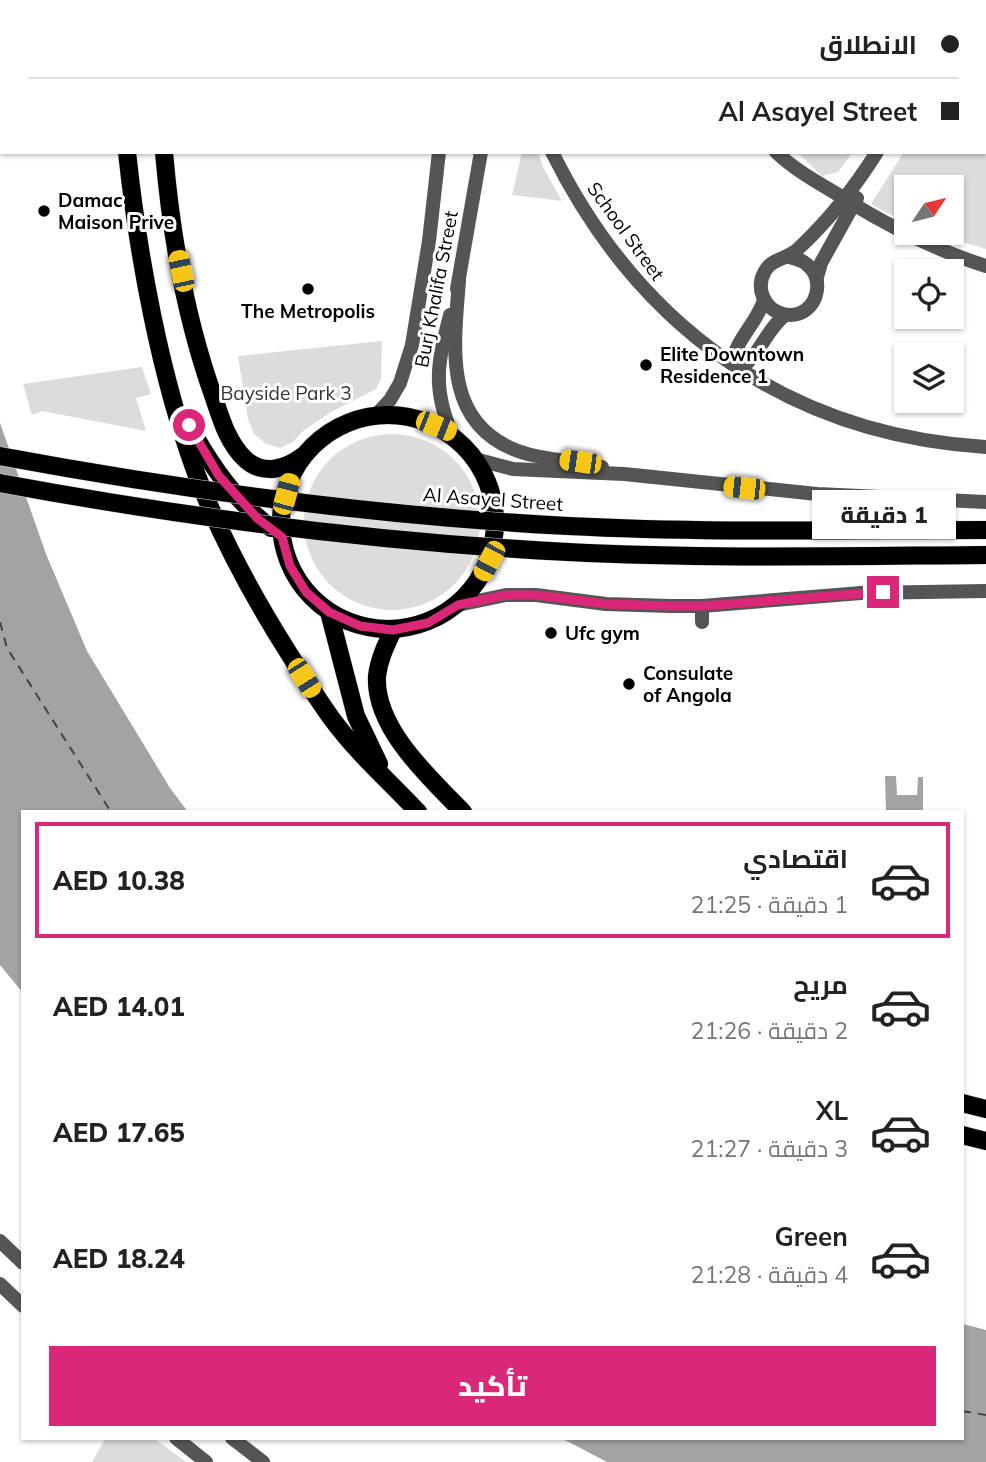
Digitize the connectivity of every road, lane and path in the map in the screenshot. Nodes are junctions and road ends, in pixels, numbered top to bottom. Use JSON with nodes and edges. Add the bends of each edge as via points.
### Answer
{"nodes":[{"id":1,"x":127,"y":154,"type":"edge"},
{"id":2,"x":164,"y":154,"type":"edge"},
{"id":3,"x":439,"y":154,"type":"edge"},
{"id":4,"x":481,"y":154,"type":"edge"},
{"id":5,"x":553,"y":154,"type":"edge"},
{"id":6,"x":779,"y":154,"type":"edge"},
{"id":7,"x":876,"y":154,"type":"edge"},
{"id":8,"x":882,"y":154,"type":"edge"},
{"id":9,"x":849,"y":201,"type":"junction"},
{"id":10,"x":789,"y":257,"type":"junction"},
{"id":11,"x":986,"y":266,"type":"edge"},
{"id":12,"x":817,"y":277,"type":"junction"},
{"id":13,"x":459,"y":281,"type":"junction"},
{"id":14,"x":764,"y":300,"type":"junction"},
{"id":15,"x":785,"y":315,"type":"junction"},
{"id":16,"x":752,"y":326,"type":"junction"},
{"id":17,"x":767,"y":336,"type":"junction"},
{"id":18,"x":164,"y":363,"type":"junction"},
{"id":19,"x":736,"y":366,"type":"junction"},
{"id":20,"x":376,"y":415,"type":"junction"},
{"id":21,"x":452,"y":432,"type":"junction"},
{"id":22,"x":986,"y":447,"type":"edge"},
{"id":23,"x":0,"y":456,"type":"edge"},
{"id":24,"x":304,"y":456,"type":"junction"},
{"id":25,"x":475,"y":458,"type":"junction"},
{"id":26,"x":624,"y":474,"type":"junction"},
{"id":27,"x":0,"y":483,"type":"edge"},
{"id":28,"x":986,"y":496,"type":"edge"},
{"id":29,"x":965,"y":501,"type":"junction"},
{"id":30,"x":986,"y":502,"type":"edge"},
{"id":31,"x":986,"y":530,"type":"edge"},
{"id":32,"x":282,"y":537,"type":"junction"},
{"id":33,"x":986,"y":555,"type":"edge"},
{"id":34,"x":986,"y":591,"type":"edge"},
{"id":35,"x":458,"y":605,"type":"junction"},
{"id":36,"x":702,"y":606,"type":"junction"},
{"id":37,"x":329,"y":612,"type":"junction"},
{"id":38,"x":702,"y":622,"type":"dead end"},
{"id":39,"x":393,"y":630,"type":"junction"},
{"id":40,"x":397,"y":790,"type":"junction"},
{"id":41,"x":416,"y":810,"type":"edge"},
{"id":42,"x":461,"y":810,"type":"edge"},
{"id":43,"x":964,"y":1104,"type":"edge"},
{"id":44,"x":986,"y":1109,"type":"edge"},
{"id":45,"x":964,"y":1136,"type":"edge"},
{"id":46,"x":986,"y":1141,"type":"edge"},
{"id":47,"x":0,"y":1241,"type":"edge"},
{"id":48,"x":21,"y":1258,"type":"edge"},
{"id":49,"x":0,"y":1284,"type":"edge"},
{"id":50,"x":21,"y":1304,"type":"edge"},
{"id":51,"x":178,"y":1440,"type":"edge"},
{"id":52,"x":235,"y":1440,"type":"edge"},
{"id":53,"x":206,"y":1462,"type":"edge"},
{"id":54,"x":263,"y":1462,"type":"edge"}],
"edges":[{"from":1,"to":18,"type":"main road"},
{"from":2,"to":24,"type":"main road","via":[[186,294],[224,427],[247,462],[261,468],[291,465]]},
{"from":3,"to":20,"type":"street","name":"Burj Khalifa Street","via":[[412,345],[400,383]]},
{"from":4,"to":13,"type":"street","name":"Burj Khalifa Street"},
{"from":5,"to":19,"type":"street","name":"School Street","via":[[587,214],[631,275],[682,327]]},
{"from":6,"to":9,"type":"street"},
{"from":7,"to":9,"type":"street"},
{"from":8,"to":9,"type":"street"},
{"from":9,"to":10,"type":"street"},
{"from":9,"to":11,"type":"street","via":[[933,248]]},
{"from":9,"to":12,"type":"street"},
{"from":10,"to":12,"type":"street","via":[[805,262]]},
{"from":10,"to":14,"type":"street","via":[[767,268],[760,283]]},
{"from":12,"to":15,"type":"street","via":[[811,305]]},
{"from":13,"to":21,"type":"street","name":"Burj Khalifa Street","via":[[438,369],[441,409]]},
{"from":13,"to":26,"type":"street","via":[[454,368],[470,414],[480,426],[519,452]]},
{"from":14,"to":15,"type":"street"},
{"from":14,"to":16,"type":"street"},
{"from":15,"to":17,"type":"street"},
{"from":16,"to":17,"type":"street"},
{"from":16,"to":19,"type":"street","via":[[735,351]]},
{"from":17,"to":19,"type":"street","via":[[751,361]]},
{"from":18,"to":32,"type":"main road","via":[[189,425],[219,476],[258,519]]},
{"from":18,"to":40,"type":"main road","via":[[196,471],[248,583],[330,717]]},
{"from":19,"to":22,"type":"street","name":"School Street","via":[[786,396],[859,425],[911,438]]},
{"from":20,"to":21,"type":"main road","via":[[399,415]]},
{"from":20,"to":24,"type":"main road","via":[[336,428]]},
{"from":21,"to":25,"type":"main road"},
{"from":23,"to":31,"type":"main road","name":"Al Asayel Street","bridge":true,"via":[[282,501],[523,524],[695,530]]},
{"from":24,"to":32,"type":"main road","via":[[289,480],[282,508]]},
{"from":25,"to":26,"type":"street","name":"Al Asayel Street","via":[[513,469]]},
{"from":25,"to":35,"type":"main road","via":[[495,508],[495,535],[489,561]]},
{"from":26,"to":29,"type":"street","name":"Al Asayel Street","via":[[830,495]]},
{"from":27,"to":33,"type":"main road","bridge":true,"via":[[226,520],[488,547],[696,556]]},
{"from":28,"to":29,"type":"street"},
{"from":29,"to":30,"type":"street","name":"Al Asayel Street"},
{"from":32,"to":37,"type":"main road","via":[[290,566],[306,592]]},
{"from":34,"to":36,"type":"street","via":[[861,593]]},
{"from":35,"to":36,"type":"street","via":[[489,597],[536,595],[628,606]]},
{"from":35,"to":39,"type":"main road","via":[[428,623]]},
{"from":36,"to":38,"type":"street"},
{"from":37,"to":39,"type":"main road","via":[[360,626]]},
{"from":37,"to":40,"type":"main road","via":[[356,716],[373,754]]},
{"from":39,"to":42,"type":"main road","via":[[377,678],[384,713],[413,759]]},
{"from":40,"to":41,"type":"main road"},
{"from":43,"to":44,"type":"main road"},
{"from":45,"to":46,"type":"main road"},
{"from":47,"to":48,"type":"street"},
{"from":49,"to":50,"type":"street"},
{"from":51,"to":53,"type":"street"},
{"from":52,"to":54,"type":"street"}]}
